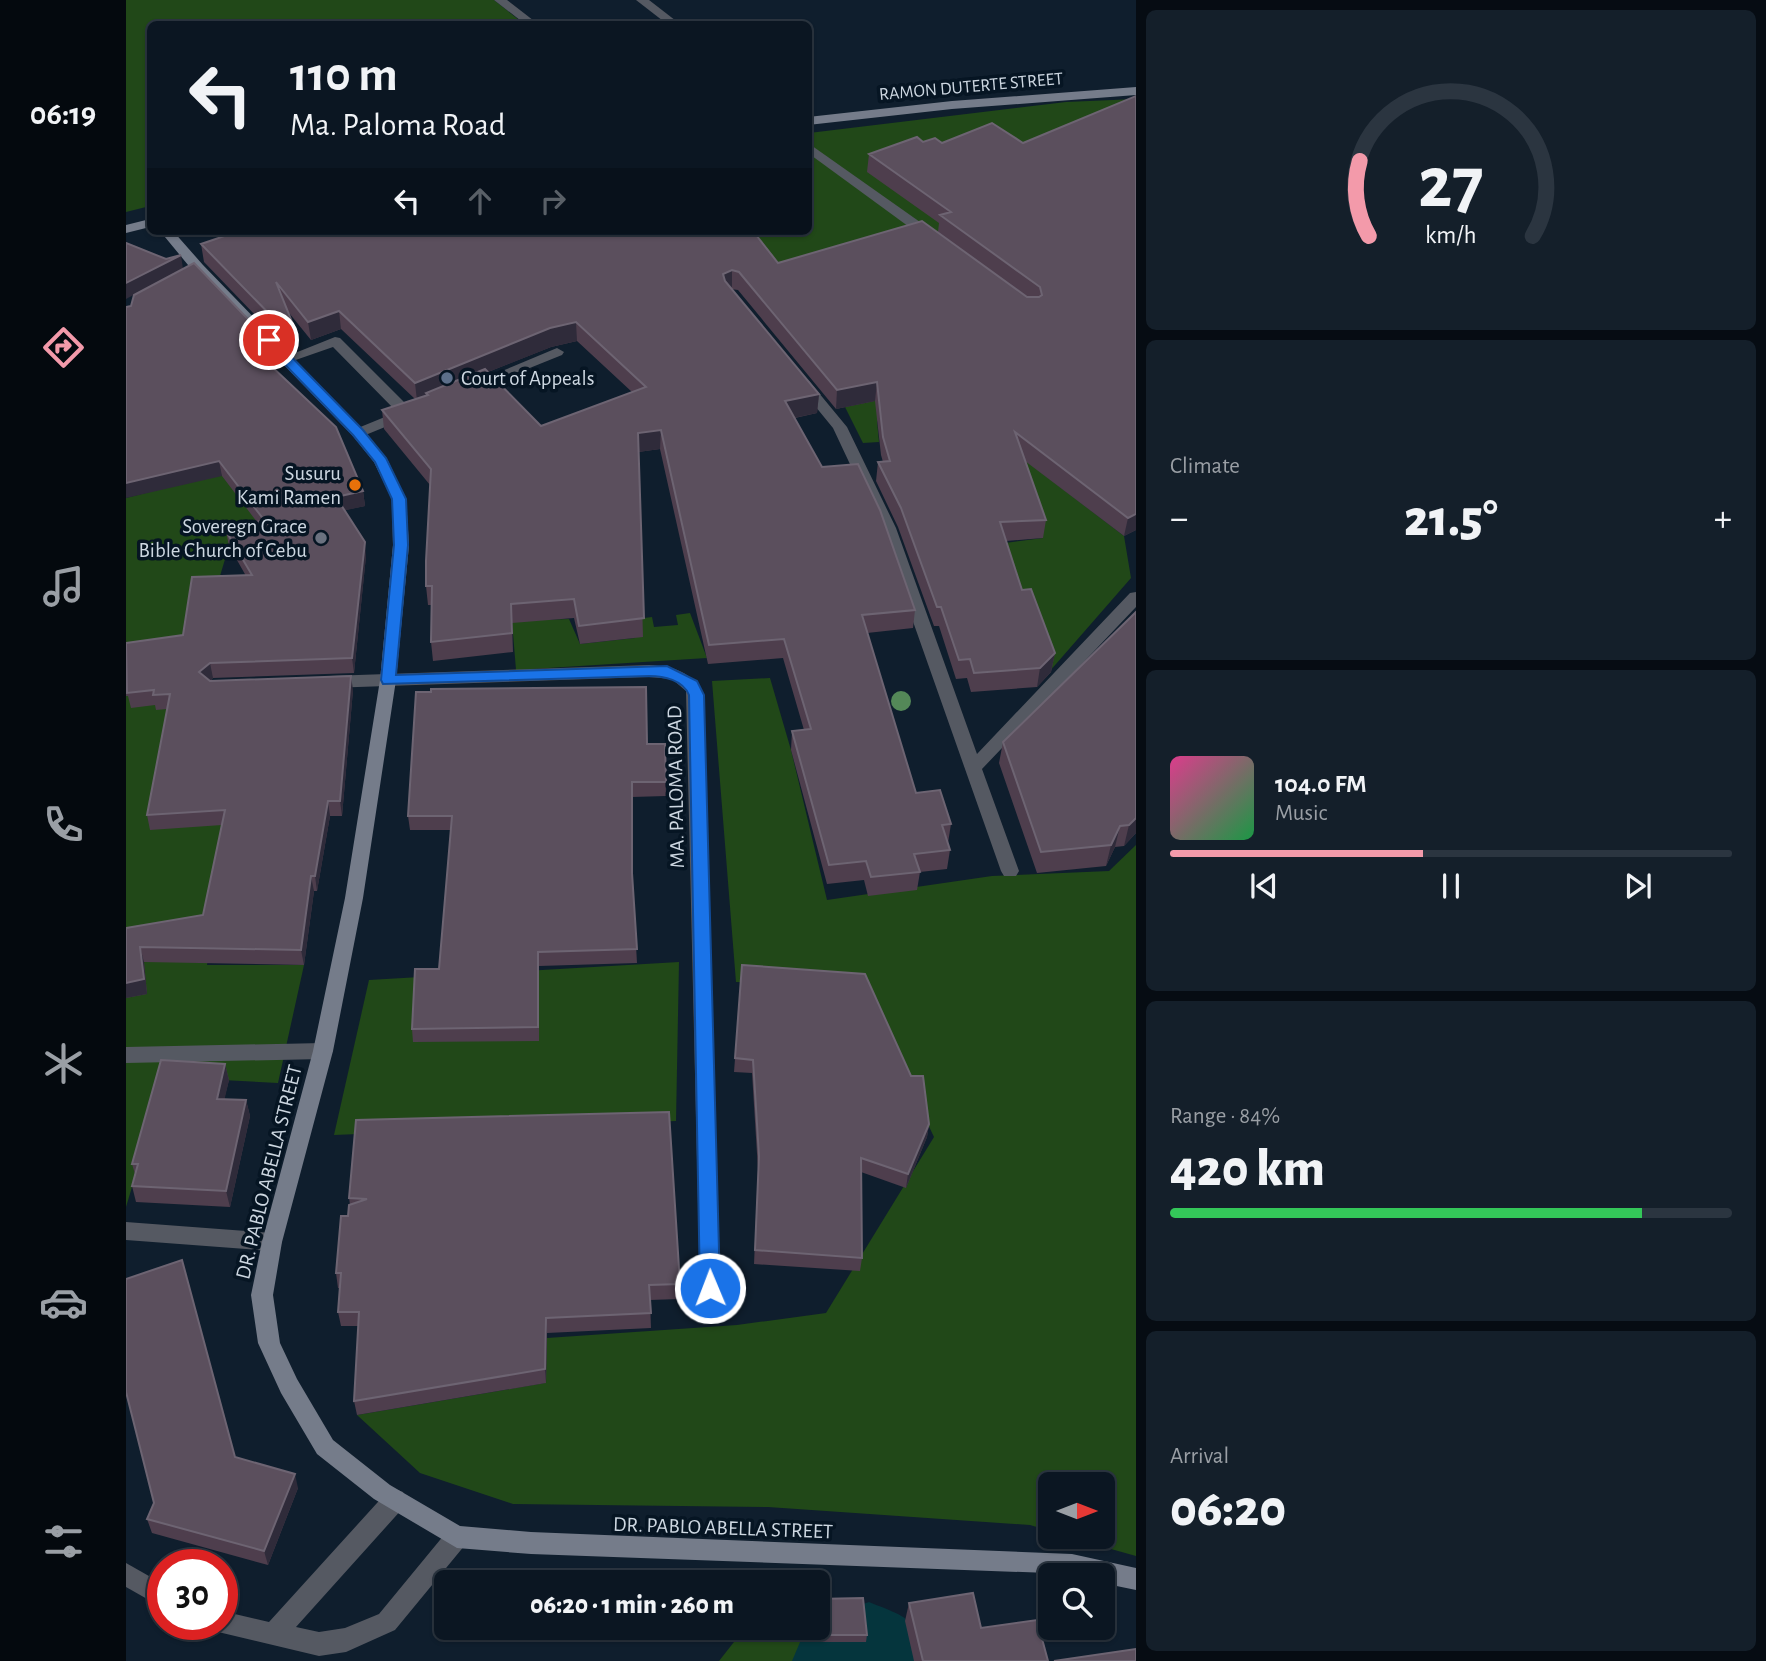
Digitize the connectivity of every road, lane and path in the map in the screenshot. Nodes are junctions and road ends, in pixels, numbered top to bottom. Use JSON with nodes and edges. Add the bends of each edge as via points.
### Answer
{"nodes":[{"id":1,"x":500,"y":0,"type":"edge"},
{"id":2,"x":642,"y":0,"type":"edge"},
{"id":3,"x":528,"y":21,"type":"edge"},
{"id":4,"x":670,"y":21,"type":"edge"},
{"id":5,"x":1136,"y":91,"type":"edge"},
{"id":6,"x":812,"y":121,"type":"edge"},
{"id":7,"x":812,"y":150,"type":"edge"},
{"id":8,"x":147,"y":224,"type":"edge"},
{"id":9,"x":126,"y":229,"type":"edge"},
{"id":10,"x":169,"y":235,"type":"edge"},
{"id":11,"x":942,"y":245,"type":"edge"},
{"id":12,"x":557,"y":352,"type":"edge"},
{"id":13,"x":286,"y":359,"type":"junction"},
{"id":14,"x":798,"y":376,"type":"edge"},
{"id":15,"x":463,"y":390,"type":"edge"},
{"id":16,"x":358,"y":433,"type":"junction"},
{"id":17,"x":1136,"y":597,"type":"edge"},
{"id":18,"x":388,"y":680,"type":"junction"},
{"id":19,"x":308,"y":683,"type":"edge"},
{"id":20,"x":973,"y":768,"type":"junction"},
{"id":21,"x":1010,"y":871,"type":"dead end"},
{"id":22,"x":323,"y":1051,"type":"junction"},
{"id":23,"x":126,"y":1055,"type":"edge"},
{"id":24,"x":126,"y":1231,"type":"edge"},
{"id":25,"x":272,"y":1242,"type":"junction"},
{"id":26,"x":710,"y":1288,"type":"dead end"},
{"id":27,"x":394,"y":1500,"type":"junction"},
{"id":28,"x":457,"y":1537,"type":"junction"},
{"id":29,"x":126,"y":1574,"type":"edge"},
{"id":30,"x":1136,"y":1579,"type":"edge"},
{"id":31,"x":147,"y":1587,"type":"edge"},
{"id":32,"x":238,"y":1626,"type":"edge"},
{"id":33,"x":274,"y":1634,"type":"junction"}],
"edges":[{"from":1,"to":3,"type":"street"},
{"from":2,"to":4,"type":"street"},
{"from":5,"to":6,"type":"street","name":"RAMON DUTERTE STREET"},
{"from":7,"to":11,"type":"street"},
{"from":8,"to":9,"type":"street"},
{"from":10,"to":13,"type":"street","name":"DR. PABLO ABELLA STREET","via":[[192,270]]},
{"from":12,"to":15,"type":"street"},
{"from":13,"to":16,"type":"street","name":"DR. PABLO ABELLA STREET"},
{"from":13,"to":16,"type":"street","via":[[335,341],[412,411]]},
{"from":14,"to":20,"type":"street","via":[[839,427],[888,528]]},
{"from":16,"to":18,"type":"street","name":"DR. PABLO ABELLA STREET","via":[[381,461],[399,499],[401,545]]},
{"from":17,"to":20,"type":"street"},
{"from":18,"to":19,"type":"street","name":"MA. PALOMA ROAD"},
{"from":18,"to":22,"type":"street","name":"DR. PABLO ABELLA STREET","via":[[354,898]]},
{"from":18,"to":26,"type":"street","name":"MA. PALOMA ROAD","via":[[667,671],[692,685],[696,695]]},
{"from":20,"to":21,"type":"street"},
{"from":22,"to":23,"type":"street"},
{"from":22,"to":25,"type":"street","name":"DR. PABLO ABELLA STREET"},
{"from":24,"to":25,"type":"street"},
{"from":25,"to":27,"type":"street","name":"DR. PABLO ABELLA STREET","via":[[262,1295],[269,1343],[289,1386],[325,1447]]},
{"from":27,"to":28,"type":"street","name":"DR. PABLO ABELLA STREET"},
{"from":27,"to":33,"type":"street"},
{"from":28,"to":30,"type":"street","name":"DR. PABLO ABELLA STREET","via":[[531,1544],[1072,1565]]},
{"from":28,"to":33,"type":"street","via":[[387,1622],[346,1640],[318,1644]]},
{"from":29,"to":31,"type":"street"},
{"from":32,"to":33,"type":"street"}]}
